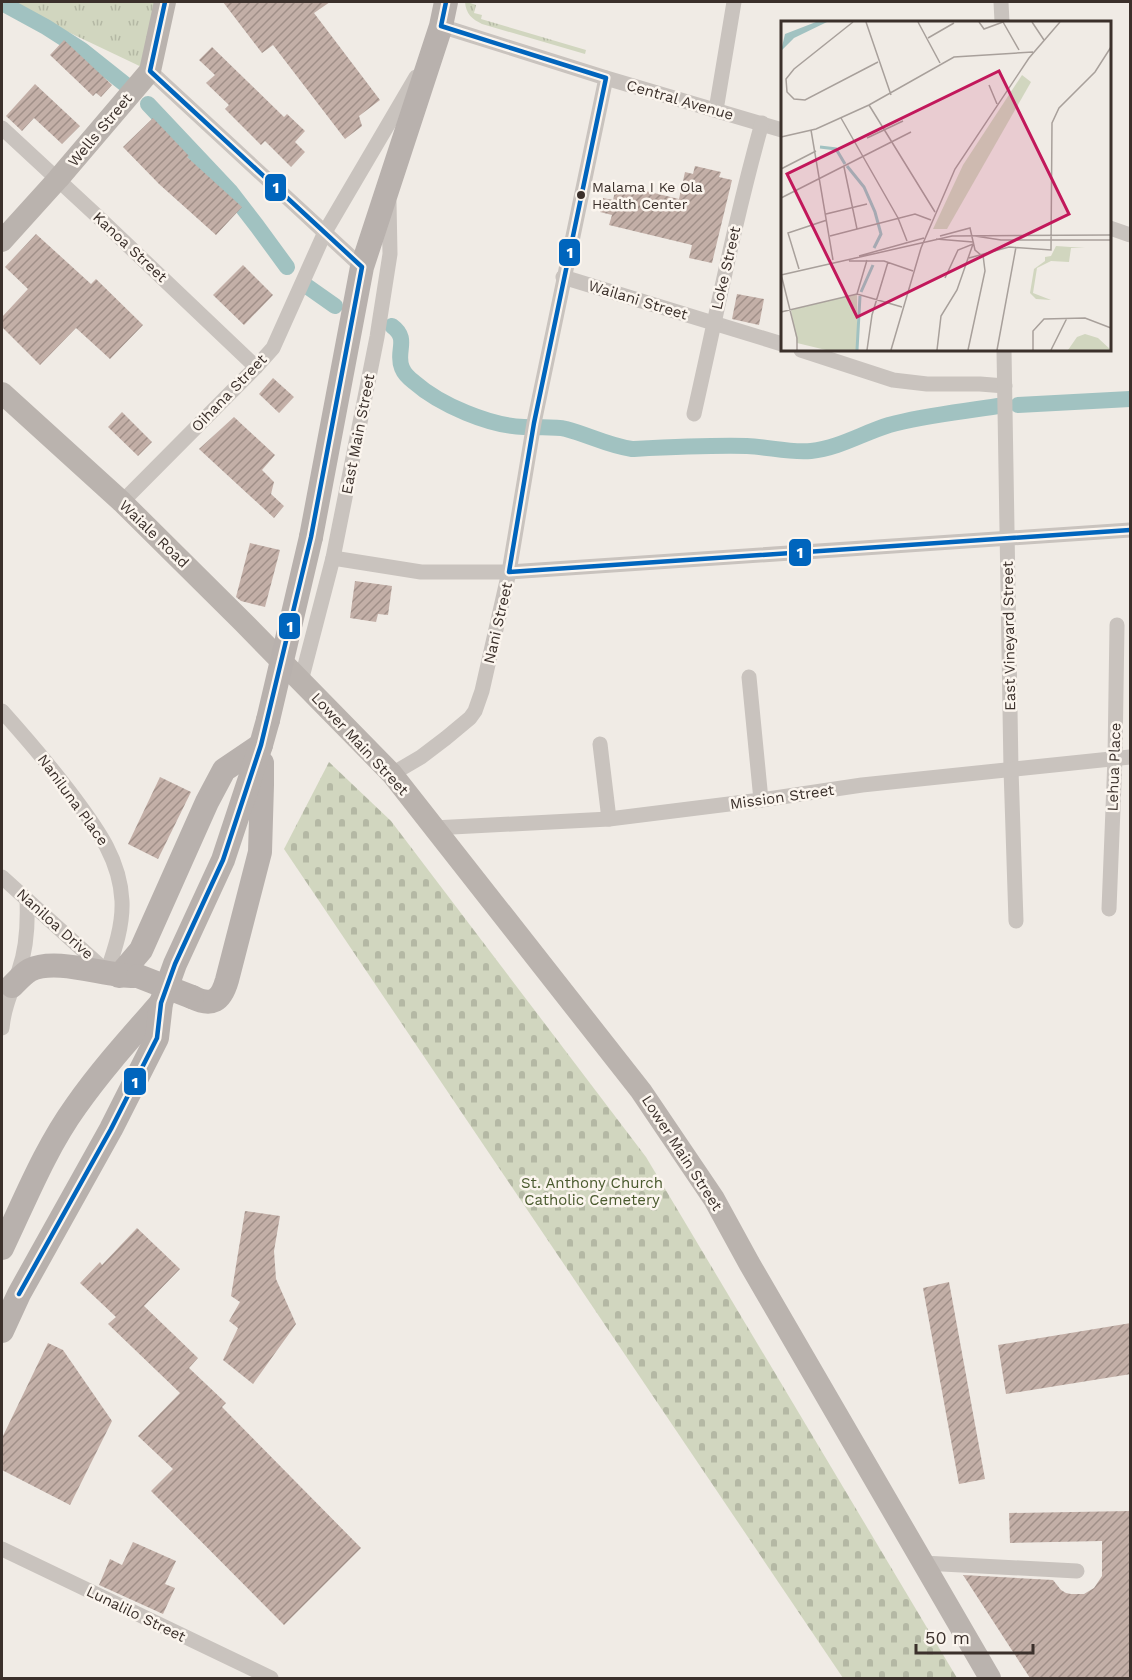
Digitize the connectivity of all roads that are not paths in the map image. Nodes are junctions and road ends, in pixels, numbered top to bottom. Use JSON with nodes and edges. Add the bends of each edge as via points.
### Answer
{"nodes":[{"id":1,"x":165,"y":2,"type":"edge"},
{"id":2,"x":446,"y":2,"type":"edge"},
{"id":3,"x":734,"y":2,"type":"edge"},
{"id":4,"x":1001,"y":2,"type":"edge"},
{"id":5,"x":1002,"y":21,"type":"edge"},
{"id":6,"x":438,"y":37,"type":"junction"},
{"id":7,"x":150,"y":71,"type":"junction"},
{"id":8,"x":606,"y":78,"type":"junction"},
{"id":9,"x":716,"y":110,"type":"junction"},
{"id":10,"x":762,"y":123,"type":"junction"},
{"id":11,"x":2,"y":128,"type":"edge"},
{"id":12,"x":781,"y":129,"type":"edge"},
{"id":13,"x":58,"y":179,"type":"junction"},
{"id":14,"x":389,"y":184,"type":"junction"},
{"id":15,"x":1111,"y":228,"type":"edge"},
{"id":16,"x":325,"y":232,"type":"junction"},
{"id":17,"x":1131,"y":235,"type":"edge"},
{"id":18,"x":2,"y":240,"type":"edge"},
{"id":19,"x":362,"y":267,"type":"junction"},
{"id":20,"x":563,"y":277,"type":"junction"},
{"id":21,"x":713,"y":323,"type":"junction"},
{"id":22,"x":781,"y":343,"type":"edge"},
{"id":23,"x":804,"y":351,"type":"edge"},
{"id":24,"x":1004,"y":351,"type":"edge"},
{"id":25,"x":256,"y":367,"type":"junction"},
{"id":26,"x":1005,"y":386,"type":"junction"},
{"id":27,"x":2,"y":393,"type":"edge"},
{"id":28,"x":694,"y":414,"type":"dead end"},
{"id":29,"x":122,"y":502,"type":"junction"},
{"id":30,"x":1131,"y":530,"type":"edge"},
{"id":31,"x":1007,"y":540,"type":"junction"},
{"id":32,"x":333,"y":558,"type":"junction"},
{"id":33,"x":510,"y":573,"type":"junction"},
{"id":34,"x":1117,"y":624,"type":"dead end"},
{"id":35,"x":749,"y":677,"type":"dead end"},
{"id":36,"x":301,"y":681,"type":"junction"},
{"id":37,"x":2,"y":711,"type":"edge"},
{"id":38,"x":600,"y":744,"type":"dead end"},
{"id":39,"x":261,"y":745,"type":"junction"},
{"id":40,"x":1123,"y":758,"type":"edge"},
{"id":41,"x":1011,"y":769,"type":"junction"},
{"id":42,"x":392,"y":774,"type":"junction"},
{"id":43,"x":761,"y":800,"type":"junction"},
{"id":44,"x":609,"y":819,"type":"junction"},
{"id":45,"x":434,"y":828,"type":"junction"},
{"id":46,"x":2,"y":877,"type":"edge"},
{"id":47,"x":27,"y":900,"type":"junction"},
{"id":48,"x":1109,"y":909,"type":"dead end"},
{"id":49,"x":1016,"y":921,"type":"dead end"},
{"id":50,"x":121,"y":975,"type":"junction"},
{"id":51,"x":7,"y":996,"type":"edge"},
{"id":52,"x":161,"y":1003,"type":"junction"},
{"id":53,"x":2,"y":1028,"type":"edge"},
{"id":54,"x":42,"y":1163,"type":"junction"},
{"id":55,"x":60,"y":1221,"type":"junction"},
{"id":56,"x":6,"y":1240,"type":"edge"},
{"id":57,"x":2,"y":1331,"type":"edge"},
{"id":58,"x":2,"y":1549,"type":"edge"},
{"id":59,"x":922,"y":1563,"type":"junction"},
{"id":60,"x":1077,"y":1571,"type":"dead end"},
{"id":61,"x":272,"y":1678,"type":"edge"},
{"id":62,"x":990,"y":1678,"type":"edge"}],
"edges":[{"from":1,"to":7,"type":"street","name":"Wells Street"},
{"from":2,"to":6,"type":"main road","name":"East Main Street"},
{"from":3,"to":9,"type":"street"},
{"from":4,"to":5,"type":"street"},
{"from":6,"to":8,"type":"street","name":"Central Avenue"},
{"from":6,"to":14,"type":"main road","name":"East Main Street"},
{"from":6,"to":16,"type":"street","name":"Oihana Street"},
{"from":7,"to":13,"type":"street","name":"Wells Street"},
{"from":7,"to":16,"type":"street"},
{"from":8,"to":9,"type":"street","name":"Central Avenue"},
{"from":8,"to":20,"type":"street","name":"Nani Street"},
{"from":9,"to":10,"type":"street","name":"Central Avenue"},
{"from":10,"to":12,"type":"street","name":"Central Avenue"},
{"from":10,"to":21,"type":"street","name":"Loke Street"},
{"from":11,"to":13,"type":"street","name":"Kanoa Street"},
{"from":13,"to":18,"type":"street","name":"Wells Street"},
{"from":13,"to":25,"type":"street","name":"Kanoa Street"},
{"from":14,"to":19,"type":"main road","name":"East Main Street"},
{"from":14,"to":32,"type":"street","name":"East Main Street","via":[[390,254]]},
{"from":15,"to":17,"type":"street"},
{"from":16,"to":19,"type":"street"},
{"from":16,"to":25,"type":"street","name":"Oihana Street","via":[[273,348]]},
{"from":19,"to":39,"type":"main road","name":"East Main Street","bridge":true,"via":[[312,537]]},
{"from":20,"to":21,"type":"street","name":"Wailani Street"},
{"from":20,"to":33,"type":"street","name":"Nani Street"},
{"from":21,"to":22,"type":"street","name":"Wailani Street"},
{"from":21,"to":28,"type":"street","name":"Loke Street"},
{"from":23,"to":26,"type":"street","via":[[892,380]]},
{"from":24,"to":26,"type":"street","name":"East Vineyard Street"},
{"from":25,"to":29,"type":"street","name":"Oihana Street"},
{"from":26,"to":31,"type":"street","name":"East Vineyard Street"},
{"from":27,"to":29,"type":"street","name":"Waiale Road"},
{"from":29,"to":36,"type":"street","name":"Waiale Road"},
{"from":30,"to":31,"type":"street"},
{"from":31,"to":33,"type":"street"},
{"from":31,"to":41,"type":"street","name":"East Vineyard Street"},
{"from":32,"to":33,"type":"street","via":[[421,572]]},
{"from":32,"to":36,"type":"street","name":"East Main Street"},
{"from":33,"to":42,"type":"street","name":"Nani Street","via":[[475,711],[421,757]]},
{"from":34,"to":40,"type":"street","name":"Lehua Place"},
{"from":35,"to":43,"type":"street"},
{"from":36,"to":42,"type":"street","name":"Lower Main Street"},
{"from":37,"to":50,"type":"street","name":"Naniluna Place","via":[[52,768],[99,831],[113,858],[121,886],[122,916],[114,953]]},
{"from":38,"to":44,"type":"street"},
{"from":39,"to":50,"type":"main road","via":[[224,770],[141,950]]},
{"from":39,"to":50,"type":"main road","bridge":true,"via":[[260,852],[225,989],[217,999],[205,1003]]},
{"from":39,"to":52,"type":"main road","via":[[223,860]]},
{"from":40,"to":41,"type":"street","name":"Mission Street"},
{"from":40,"to":48,"type":"street","name":"Lehua Place"},
{"from":41,"to":43,"type":"street","name":"Mission Street"},
{"from":41,"to":49,"type":"street","name":"East Vineyard Street"},
{"from":42,"to":45,"type":"street","name":"Lower Main Street"},
{"from":43,"to":44,"type":"street","name":"Mission Street"},
{"from":44,"to":45,"type":"street","name":"Mission Street"},
{"from":45,"to":59,"type":"street","name":"Lower Main Street","via":[[641,1091],[714,1199]]},
{"from":46,"to":47,"type":"street","name":"Naniloa Drive"},
{"from":47,"to":50,"type":"street","name":"Naniloa Drive"},
{"from":47,"to":51,"type":"street","via":[[27,935]]},
{"from":50,"to":51,"type":"main road","via":[[64,966],[38,967],[26,973]]},
{"from":51,"to":53,"type":"street"},
{"from":52,"to":54,"type":"main road","via":[[76,1107]]},
{"from":52,"to":55,"type":"main road","via":[[157,1038]]},
{"from":54,"to":55,"type":"main road","via":[[41,1183]]},
{"from":54,"to":56,"type":"main road"},
{"from":55,"to":56,"type":"main road","via":[[16,1225]]},
{"from":55,"to":57,"type":"main road"},
{"from":58,"to":61,"type":"street","name":"Lunalilo Street"},
{"from":59,"to":60,"type":"street"},
{"from":59,"to":62,"type":"street","name":"Lower Main Street"}]}
